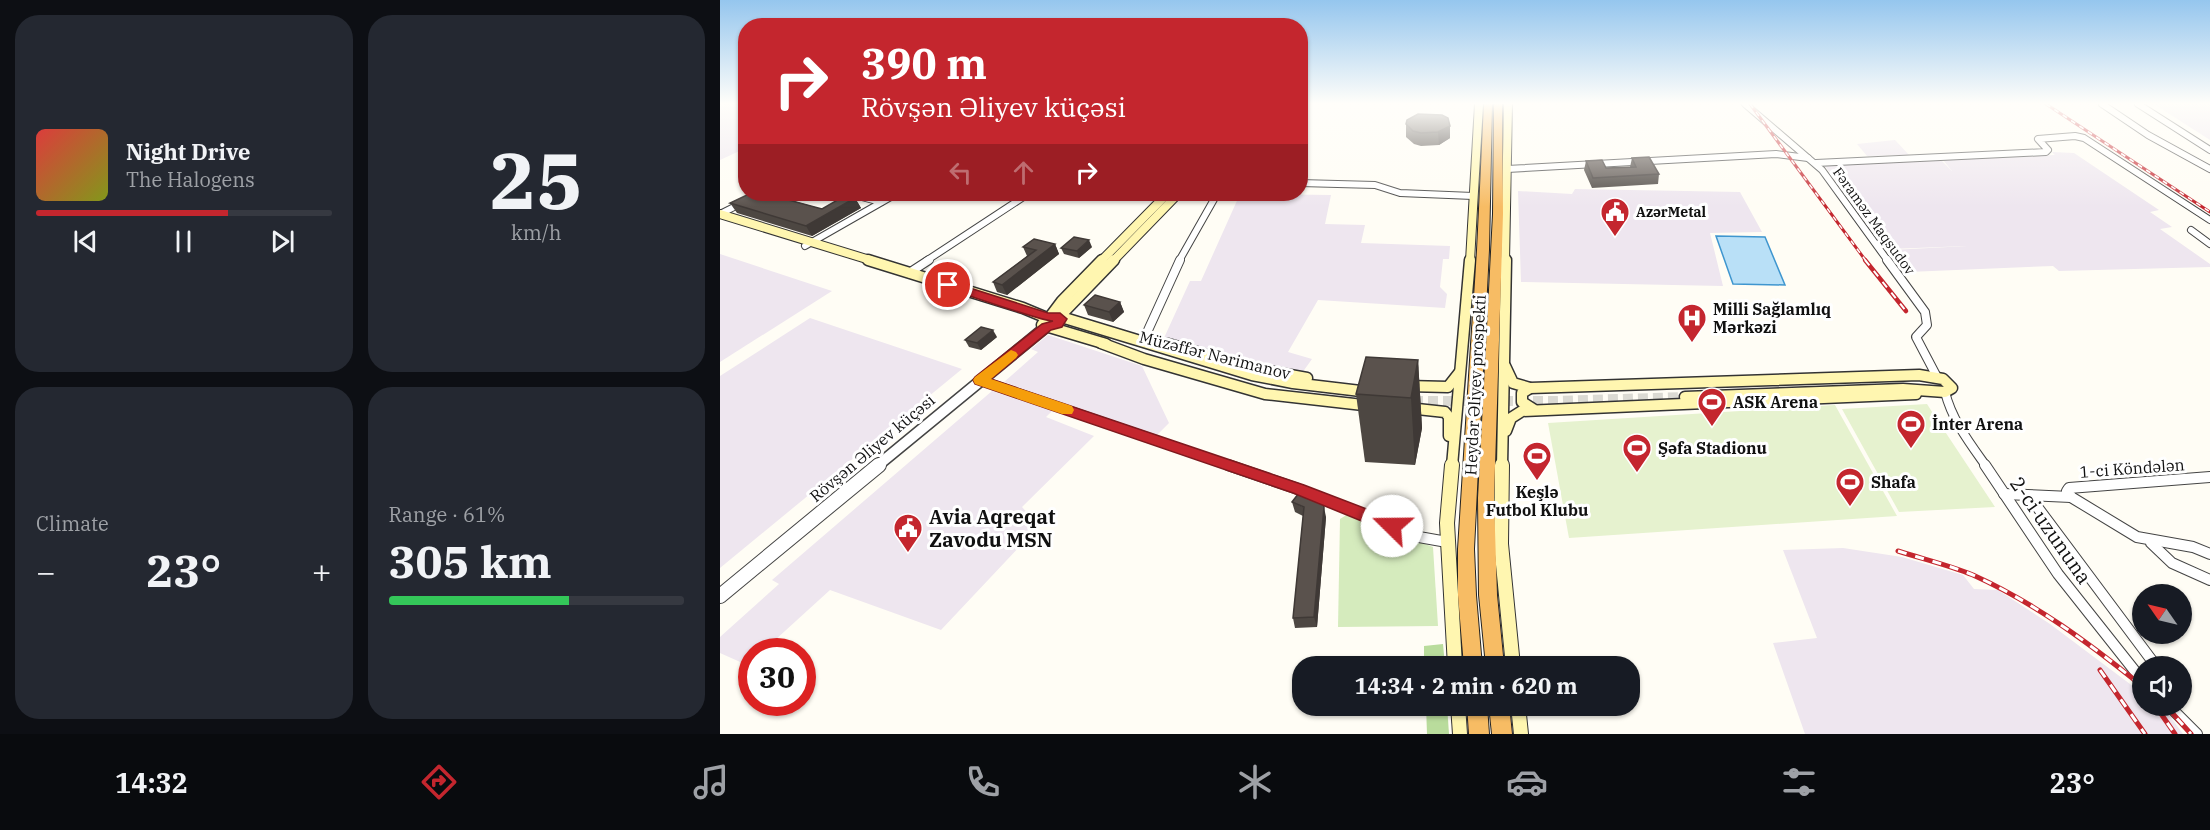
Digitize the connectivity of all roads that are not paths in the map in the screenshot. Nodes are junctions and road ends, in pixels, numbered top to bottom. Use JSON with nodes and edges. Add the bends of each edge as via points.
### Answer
{"nodes":[{"id":1,"x":1477,"y":138,"type":"edge"},
{"id":2,"x":1487,"y":138,"type":"edge"},
{"id":3,"x":1498,"y":138,"type":"edge"},
{"id":4,"x":1507,"y":138,"type":"edge"},
{"id":5,"x":1785,"y":138,"type":"edge"},
{"id":6,"x":2048,"y":138,"type":"edge"},
{"id":7,"x":2083,"y":138,"type":"edge"},
{"id":8,"x":2154,"y":138,"type":"edge"},
{"id":9,"x":2192,"y":138,"type":"edge"},
{"id":10,"x":2210,"y":150,"type":"edge"},
{"id":11,"x":1808,"y":158,"type":"junction"},
{"id":12,"x":1816,"y":163,"type":"junction"},
{"id":13,"x":1507,"y":169,"type":"junction"},
{"id":14,"x":2210,"y":169,"type":"edge"},
{"id":15,"x":1308,"y":183,"type":"edge"},
{"id":16,"x":1473,"y":196,"type":"junction"},
{"id":17,"x":746,"y":201,"type":"edge"},
{"id":18,"x":877,"y":201,"type":"edge"},
{"id":19,"x":1017,"y":201,"type":"edge"},
{"id":20,"x":1162,"y":201,"type":"edge"},
{"id":21,"x":1170,"y":201,"type":"edge"},
{"id":22,"x":1213,"y":201,"type":"edge"},
{"id":23,"x":881,"y":202,"type":"joint"},
{"id":24,"x":720,"y":214,"type":"edge"},
{"id":25,"x":720,"y":219,"type":"edge"},
{"id":26,"x":1149,"y":219,"type":"junction"},
{"id":27,"x":2210,"y":220,"type":"edge"},
{"id":28,"x":2191,"y":230,"type":"dead end"},
{"id":29,"x":808,"y":244,"type":"junction"},
{"id":30,"x":2210,"y":244,"type":"edge"},
{"id":31,"x":909,"y":273,"type":"junction"},
{"id":32,"x":1062,"y":302,"type":"junction"},
{"id":33,"x":1023,"y":308,"type":"junction"},
{"id":34,"x":1051,"y":321,"type":"junction"},
{"id":35,"x":1112,"y":334,"type":"junction"},
{"id":36,"x":1144,"y":339,"type":"junction"},
{"id":37,"x":1505,"y":366,"type":"junction"},
{"id":38,"x":1461,"y":368,"type":"junction"},
{"id":39,"x":1934,"y":375,"type":"junction"},
{"id":40,"x":1916,"y":376,"type":"junction"},
{"id":41,"x":980,"y":380,"type":"junction"},
{"id":42,"x":1661,"y":384,"type":"junction"},
{"id":43,"x":1530,"y":388,"type":"junction"},
{"id":44,"x":1926,"y":392,"type":"junction"},
{"id":45,"x":1942,"y":392,"type":"junction"},
{"id":46,"x":1398,"y":397,"type":"junction"},
{"id":47,"x":1664,"y":406,"type":"junction"},
{"id":48,"x":1536,"y":410,"type":"junction"},
{"id":49,"x":1502,"y":440,"type":"junction"},
{"id":50,"x":2210,"y":477,"type":"edge"},
{"id":51,"x":2004,"y":494,"type":"junction"},
{"id":52,"x":2029,"y":495,"type":"junction"},
{"id":53,"x":2071,"y":497,"type":"junction"},
{"id":54,"x":1447,"y":523,"type":"junction"},
{"id":55,"x":1447,"y":542,"type":"junction"},
{"id":56,"x":2149,"y":542,"type":"junction"},
{"id":57,"x":2210,"y":554,"type":"edge"},
{"id":58,"x":2210,"y":580,"type":"edge"},
{"id":59,"x":720,"y":596,"type":"edge"},
{"id":60,"x":1454,"y":656,"type":"edge"},
{"id":61,"x":1472,"y":656,"type":"edge"},
{"id":62,"x":1494,"y":656,"type":"edge"},
{"id":63,"x":1512,"y":656,"type":"edge"},
{"id":64,"x":2150,"y":656,"type":"edge"},
{"id":65,"x":2132,"y":667,"type":"edge"},
{"id":66,"x":1459,"y":716,"type":"edge"},
{"id":67,"x":1478,"y":716,"type":"edge"},
{"id":68,"x":1500,"y":716,"type":"edge"},
{"id":69,"x":1519,"y":716,"type":"edge"},
{"id":70,"x":2179,"y":716,"type":"edge"},
{"id":71,"x":1460,"y":734,"type":"edge"},
{"id":72,"x":1479,"y":734,"type":"edge"},
{"id":73,"x":1502,"y":734,"type":"edge"},
{"id":74,"x":1521,"y":734,"type":"edge"},
{"id":75,"x":2197,"y":734,"type":"edge"}],
"edges":[{"from":1,"to":16,"type":"main road"},
{"from":2,"to":61,"type":"highway","name":"Heydər Əliyev prospekti","via":[[1466,549]]},
{"from":3,"to":62,"type":"highway","name":"Heydər Əliyev prospekti","via":[[1486,498]]},
{"from":4,"to":13,"type":"main road"},
{"from":5,"to":11,"type":"street"},
{"from":6,"to":12,"type":"street","via":[[2038,139],[2046,152]]},
{"from":7,"to":27,"type":"street"},
{"from":8,"to":14,"type":"street"},
{"from":9,"to":10,"type":"street"},
{"from":11,"to":12,"type":"street","name":"Fəraməz Maqsudov"},
{"from":11,"to":13,"type":"street","name":"Fəraməz Maqsudov","via":[[1776,154]]},
{"from":12,"to":39,"type":"street","name":"Fəraməz Maqsudov","via":[[1925,312],[1927,325],[1916,337]]},
{"from":13,"to":37,"type":"main road"},
{"from":15,"to":16,"type":"street","via":[[1375,185],[1400,193]]},
{"from":16,"to":38,"type":"main road"},
{"from":17,"to":24,"type":"street"},
{"from":18,"to":23,"type":"street"},
{"from":19,"to":31,"type":"street"},
{"from":20,"to":26,"type":"main road"},
{"from":21,"to":26,"type":"main road"},
{"from":22,"to":36,"type":"street","via":[[1180,260]]},
{"from":23,"to":29,"type":"street"},
{"from":24,"to":29,"type":"main road"},
{"from":25,"to":29,"type":"main road"},
{"from":26,"to":32,"type":"main road"},
{"from":26,"to":34,"type":"main road"},
{"from":28,"to":30,"type":"street"},
{"from":29,"to":31,"type":"main road"},
{"from":29,"to":34,"type":"main road"},
{"from":31,"to":33,"type":"main road"},
{"from":32,"to":33,"type":"main road"},
{"from":32,"to":34,"type":"main road"},
{"from":33,"to":34,"type":"main road"},
{"from":34,"to":35,"type":"main road"},
{"from":34,"to":41,"type":"street","name":"Rövşən Əliyev küçəsi"},
{"from":34,"to":46,"type":"main road","name":"Müzəffər Nərimanov","via":[[1101,343],[1270,385]]},
{"from":35,"to":36,"type":"main road"},
{"from":35,"to":46,"type":"main road","via":[[1275,381]]},
{"from":36,"to":46,"type":"main road","via":[[1280,374]]},
{"from":37,"to":43,"type":"main road","via":[[1513,383]]},
{"from":37,"to":49,"type":"main road"},
{"from":38,"to":46,"type":"main road","via":[[1451,386]]},
{"from":38,"to":54,"type":"main road"},
{"from":39,"to":40,"type":"main road"},
{"from":39,"to":45,"type":"main road","via":[[1927,378],[1927,383]]},
{"from":40,"to":42,"type":"main road"},
{"from":40,"to":44,"type":"main road","via":[[1900,382],[1683,394],[1903,389]]},
{"from":41,"to":55,"type":"street","via":[[1298,489],[1419,537]]},
{"from":41,"to":59,"type":"street","name":"Rövşən Əliyev küçəsi"},
{"from":42,"to":43,"type":"main road"},
{"from":42,"to":47,"type":"main road","via":[[1670,389],[1673,397]]},
{"from":43,"to":48,"type":"main road","via":[[1522,393],[1522,402]]},
{"from":44,"to":45,"type":"main road"},
{"from":44,"to":47,"type":"main road"},
{"from":45,"to":51,"type":"street","name":"2-ci uzununa","via":[[1952,416]]},
{"from":46,"to":54,"type":"main road","via":[[1445,412],[1449,417]]},
{"from":47,"to":48,"type":"main road"},
{"from":48,"to":49,"type":"main road","via":[[1515,414]]},
{"from":49,"to":63,"type":"main road","via":[[1501,544]]},
{"from":50,"to":53,"type":"street","name":"1-ci Köndələn","via":[[2069,488]]},
{"from":51,"to":52,"type":"street"},
{"from":51,"to":65,"type":"street","name":"2-ci uzununa","via":[[2058,574]]},
{"from":52,"to":53,"type":"street"},
{"from":52,"to":64,"type":"street"},
{"from":53,"to":56,"type":"street"},
{"from":54,"to":55,"type":"main road"},
{"from":55,"to":60,"type":"main road"},
{"from":56,"to":57,"type":"street"},
{"from":56,"to":58,"type":"street","via":[[2172,563]]},
{"from":66,"to":71,"type":"main road"},
{"from":67,"to":72,"type":"highway"},
{"from":68,"to":73,"type":"highway"},
{"from":69,"to":74,"type":"main road"},
{"from":70,"to":75,"type":"street"}]}
